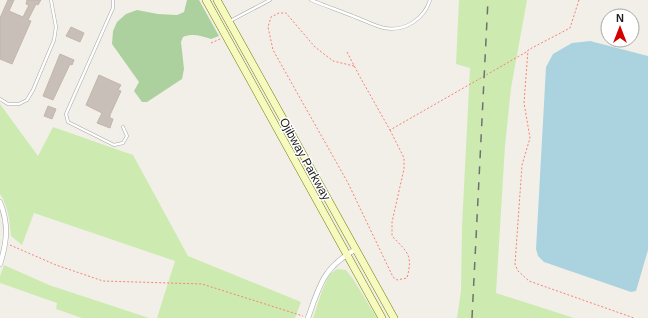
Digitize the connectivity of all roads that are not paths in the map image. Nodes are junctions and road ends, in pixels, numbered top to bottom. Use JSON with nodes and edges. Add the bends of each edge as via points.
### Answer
{"nodes":[{"id":1,"x":51,"y":0,"type":"edge"},
{"id":2,"x":113,"y":0,"type":"edge"},
{"id":3,"x":206,"y":0,"type":"edge"},
{"id":4,"x":217,"y":0,"type":"edge"},
{"id":5,"x":270,"y":0,"type":"edge"},
{"id":6,"x":311,"y":0,"type":"edge"},
{"id":7,"x":430,"y":0,"type":"edge"},
{"id":8,"x":230,"y":24,"type":"junction"},
{"id":9,"x":225,"y":35,"type":"junction"},
{"id":10,"x":0,"y":99,"type":"edge"},
{"id":11,"x":123,"y":127,"type":"dead end"},
{"id":12,"x":0,"y":202,"type":"edge"},
{"id":13,"x":356,"y":249,"type":"junction"},
{"id":14,"x":347,"y":254,"type":"junction"},
{"id":15,"x":0,"y":264,"type":"edge"},
{"id":16,"x":308,"y":318,"type":"edge"},
{"id":17,"x":382,"y":318,"type":"edge"},
{"id":18,"x":394,"y":318,"type":"edge"}],
"edges":[{"from":1,"to":10,"type":"lane","via":[[56,27],[54,40],[33,90],[27,100],[19,104],[8,104]]},
{"from":2,"to":11,"type":"lane","via":[[113,8],[66,114],[68,122],[114,145],[123,143],[127,136]]},
{"from":3,"to":9,"type":"main road","name":"Ojibway Parkway"},
{"from":4,"to":8,"type":"main road","name":"Ojibway Parkway"},
{"from":5,"to":8,"type":"lane"},
{"from":6,"to":7,"type":"lane","via":[[384,28],[397,28],[418,19],[425,12]]},
{"from":8,"to":9,"type":"lane"},
{"from":8,"to":13,"type":"main road","name":"Ojibway Parkway"},
{"from":9,"to":14,"type":"main road","name":"Ojibway Parkway"},
{"from":12,"to":15,"type":"street","via":[[6,224],[6,243]]},
{"from":13,"to":14,"type":"street"},
{"from":13,"to":18,"type":"main road","name":"Ojibway Parkway"},
{"from":14,"to":16,"type":"street","via":[[336,262],[322,280]]},
{"from":14,"to":17,"type":"main road","name":"Ojibway Parkway"}]}
